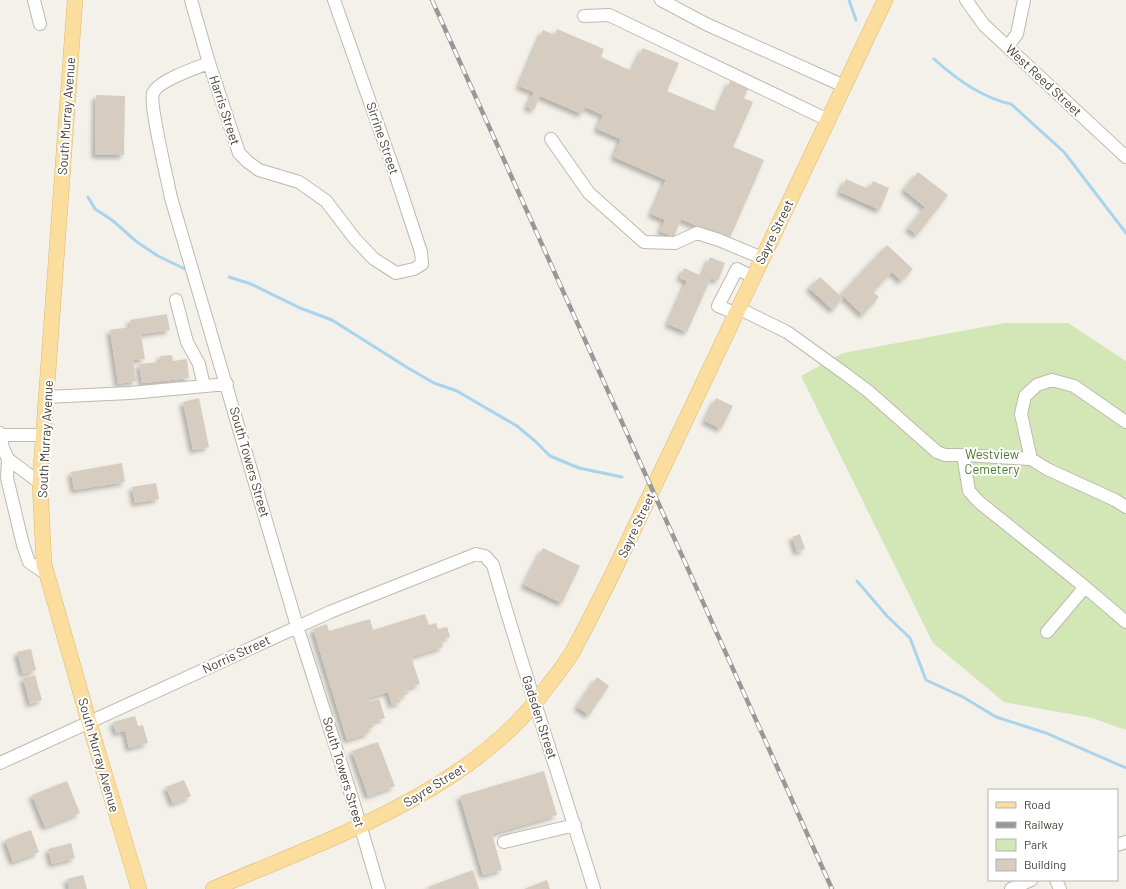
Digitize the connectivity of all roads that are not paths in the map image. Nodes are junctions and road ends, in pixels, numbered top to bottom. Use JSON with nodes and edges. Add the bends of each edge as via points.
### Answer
{"nodes":[{"id":1,"x":34,"y":0,"type":"edge"},
{"id":2,"x":75,"y":0,"type":"edge"},
{"id":3,"x":191,"y":0,"type":"edge"},
{"id":4,"x":334,"y":0,"type":"edge"},
{"id":5,"x":661,"y":0,"type":"edge"},
{"id":6,"x":885,"y":0,"type":"edge"},
{"id":7,"x":966,"y":0,"type":"edge"},
{"id":8,"x":1024,"y":0,"type":"edge"},
{"id":9,"x":584,"y":16,"type":"dead end"},
{"id":10,"x":40,"y":24,"type":"dead end"},
{"id":11,"x":1008,"y":46,"type":"junction"},
{"id":12,"x":209,"y":63,"type":"junction"},
{"id":13,"x":844,"y":86,"type":"junction"},
{"id":14,"x":828,"y":120,"type":"junction"},
{"id":15,"x":551,"y":139,"type":"dead end"},
{"id":16,"x":1126,"y":157,"type":"edge"},
{"id":17,"x":762,"y":258,"type":"junction"},
{"id":18,"x":408,"y":270,"type":"joint"},
{"id":19,"x":176,"y":300,"type":"dead end"},
{"id":20,"x":737,"y":311,"type":"junction"},
{"id":21,"x":227,"y":384,"type":"junction"},
{"id":22,"x":204,"y":386,"type":"junction"},
{"id":23,"x":46,"y":397,"type":"junction"},
{"id":24,"x":1126,"y":422,"type":"edge"},
{"id":25,"x":0,"y":434,"type":"edge"},
{"id":26,"x":44,"y":435,"type":"junction"},
{"id":27,"x":963,"y":455,"type":"junction"},
{"id":28,"x":8,"y":459,"type":"junction"},
{"id":29,"x":1031,"y":459,"type":"junction"},
{"id":30,"x":40,"y":483,"type":"junction"},
{"id":31,"x":1126,"y":507,"type":"edge"},
{"id":32,"x":476,"y":554,"type":"joint"},
{"id":33,"x":45,"y":573,"type":"junction"},
{"id":34,"x":1085,"y":587,"type":"junction"},
{"id":35,"x":1126,"y":622,"type":"edge"},
{"id":36,"x":297,"y":626,"type":"junction"},
{"id":37,"x":1047,"y":632,"type":"dead end"},
{"id":38,"x":536,"y":701,"type":"junction"},
{"id":39,"x":88,"y":722,"type":"junction"},
{"id":40,"x":0,"y":763,"type":"edge"},
{"id":41,"x":360,"y":825,"type":"junction"},
{"id":42,"x":575,"y":825,"type":"junction"},
{"id":43,"x":504,"y":842,"type":"dead end"},
{"id":44,"x":1030,"y":881,"type":"edge"},
{"id":45,"x":139,"y":889,"type":"edge"},
{"id":46,"x":213,"y":889,"type":"edge"},
{"id":47,"x":379,"y":889,"type":"edge"},
{"id":48,"x":594,"y":889,"type":"edge"},
{"id":49,"x":1011,"y":889,"type":"edge"}],
"edges":[{"from":1,"to":10,"type":"street"},
{"from":2,"to":23,"type":"main road","name":"South Murray Avenue"},
{"from":3,"to":12,"type":"street","name":"Harris Street"},
{"from":4,"to":18,"type":"street","name":"Sirrine Street","via":[[421,252],[422,264]]},
{"from":5,"to":13,"type":"street","via":[[706,24]]},
{"from":6,"to":13,"type":"main road","name":"Sayre Street"},
{"from":7,"to":11,"type":"street","name":"West Reed Street","via":[[984,26]]},
{"from":8,"to":11,"type":"street","via":[[1017,34]]},
{"from":9,"to":14,"type":"street","via":[[609,15]]},
{"from":11,"to":16,"type":"street","name":"West Reed Street"},
{"from":12,"to":18,"type":"street","name":"Harris Street","via":[[239,153],[259,170],[299,182],[326,201],[374,259],[396,273]]},
{"from":12,"to":21,"type":"street","name":"South Towers Street","via":[[175,77],[159,87],[153,94],[153,105],[171,198]]},
{"from":13,"to":14,"type":"main road","name":"Sayre Street"},
{"from":14,"to":17,"type":"main road","name":"Sayre Street"},
{"from":15,"to":17,"type":"street","via":[[589,194],[644,242],[675,243],[697,233]]},
{"from":17,"to":20,"type":"main road","name":"Sayre Street"},
{"from":19,"to":22,"type":"street","via":[[187,342],[199,364]]},
{"from":20,"to":27,"type":"street","via":[[787,332],[868,391],[937,452],[945,455]]},
{"from":20,"to":38,"type":"main road","name":"Sayre Street","via":[[610,580],[572,652]]},
{"from":21,"to":22,"type":"street"},
{"from":21,"to":36,"type":"street","name":"South Towers Street"},
{"from":22,"to":23,"type":"street"},
{"from":23,"to":26,"type":"main road","name":"South Murray Avenue"},
{"from":24,"to":29,"type":"street","via":[[1074,386],[1052,380],[1037,385],[1025,396],[1021,414]]},
{"from":25,"to":26,"type":"street"},
{"from":25,"to":28,"type":"street"},
{"from":26,"to":30,"type":"main road","name":"South Murray Avenue"},
{"from":27,"to":29,"type":"street"},
{"from":27,"to":34,"type":"street","via":[[970,490],[979,502]]},
{"from":28,"to":30,"type":"street"},
{"from":28,"to":33,"type":"street","via":[[7,478],[23,545],[29,562]]},
{"from":29,"to":31,"type":"street"},
{"from":30,"to":33,"type":"main road","name":"South Murray Avenue"},
{"from":32,"to":36,"type":"street","name":"Norris Street"},
{"from":32,"to":38,"type":"street","name":"Gadsden Street","via":[[485,556],[493,565],[516,645]]},
{"from":33,"to":39,"type":"main road","name":"South Murray Avenue"},
{"from":34,"to":35,"type":"street"},
{"from":34,"to":37,"type":"street"},
{"from":36,"to":39,"type":"street","name":"Norris Street"},
{"from":36,"to":41,"type":"street","name":"South Towers Street"},
{"from":38,"to":41,"type":"main road","name":"Sayre Street","via":[[488,748],[455,774],[421,795]]},
{"from":38,"to":42,"type":"street","name":"Gadsden Street"},
{"from":39,"to":40,"type":"street","name":"Norris Street"},
{"from":39,"to":45,"type":"main road","name":"South Murray Avenue"},
{"from":41,"to":46,"type":"main road","name":"Sayre Street"},
{"from":41,"to":47,"type":"street","name":"South Towers Street"},
{"from":42,"to":43,"type":"street"},
{"from":42,"to":48,"type":"street","name":"Gadsden Street"},
{"from":44,"to":49,"type":"street"}]}
